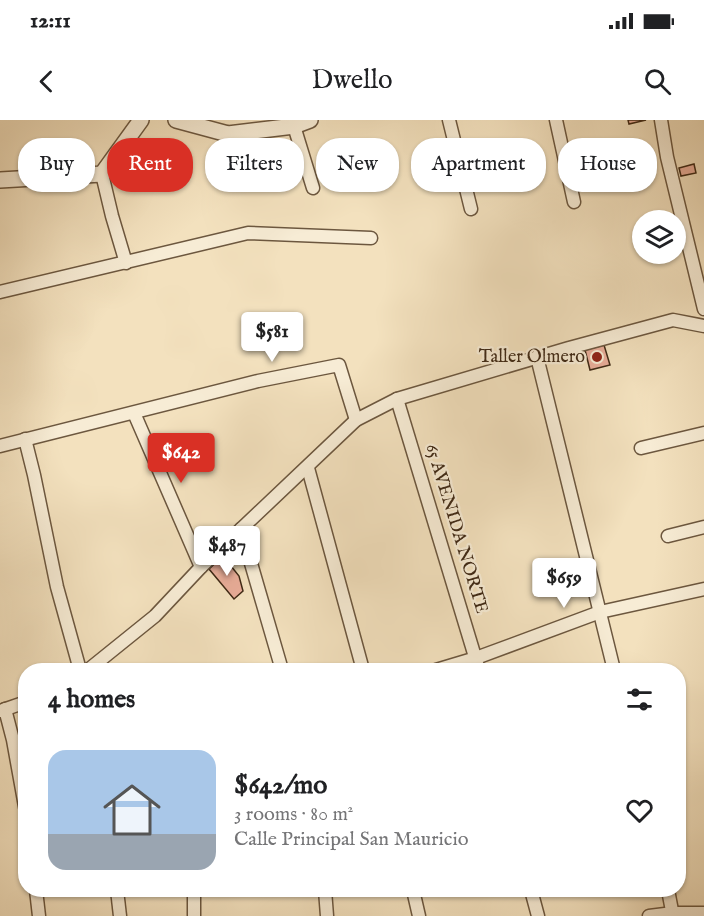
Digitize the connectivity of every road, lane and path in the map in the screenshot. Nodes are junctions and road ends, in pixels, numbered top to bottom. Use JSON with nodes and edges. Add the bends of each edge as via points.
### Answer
{"nodes":[{"id":1,"x":141,"y":120,"type":"edge"},
{"id":2,"x":176,"y":120,"type":"edge"},
{"id":3,"x":310,"y":120,"type":"edge"},
{"id":4,"x":449,"y":120,"type":"edge"},
{"id":5,"x":556,"y":120,"type":"edge"},
{"id":6,"x":661,"y":120,"type":"edge"},
{"id":7,"x":294,"y":126,"type":"junction"},
{"id":8,"x":102,"y":174,"type":"junction"},
{"id":9,"x":0,"y":180,"type":"edge"},
{"id":10,"x":314,"y":188,"type":"dead end"},
{"id":11,"x":574,"y":202,"type":"dead end"},
{"id":12,"x":471,"y":209,"type":"dead end"},
{"id":13,"x":370,"y":238,"type":"dead end"},
{"id":14,"x":126,"y":263,"type":"junction"},
{"id":15,"x":0,"y":292,"type":"edge"},
{"id":16,"x":704,"y":309,"type":"edge"},
{"id":17,"x":704,"y":326,"type":"edge"},
{"id":18,"x":537,"y":357,"type":"junction"},
{"id":19,"x":397,"y":399,"type":"junction"},
{"id":20,"x":134,"y":413,"type":"junction"},
{"id":21,"x":356,"y":420,"type":"junction"},
{"id":22,"x":704,"y":433,"type":"edge"},
{"id":23,"x":25,"y":439,"type":"junction"},
{"id":24,"x":0,"y":446,"type":"edge"},
{"id":25,"x":641,"y":448,"type":"dead end"},
{"id":26,"x":308,"y":468,"type":"junction"},
{"id":27,"x":704,"y":527,"type":"edge"},
{"id":28,"x":241,"y":529,"type":"junction"},
{"id":29,"x":668,"y":536,"type":"dead end"},
{"id":30,"x":201,"y":567,"type":"junction"},
{"id":31,"x":704,"y":589,"type":"edge"},
{"id":32,"x":600,"y":612,"type":"junction"},
{"id":33,"x":476,"y":658,"type":"junction"},
{"id":34,"x":84,"y":663,"type":"edge"},
{"id":35,"x":96,"y":663,"type":"edge"},
{"id":36,"x":280,"y":663,"type":"edge"},
{"id":37,"x":361,"y":663,"type":"edge"},
{"id":38,"x":459,"y":663,"type":"edge"},
{"id":39,"x":477,"y":663,"type":"edge"},
{"id":40,"x":612,"y":663,"type":"edge"},
{"id":41,"x":18,"y":705,"type":"edge"},
{"id":42,"x":2,"y":710,"type":"edge"},
{"id":43,"x":18,"y":768,"type":"edge"},
{"id":44,"x":37,"y":897,"type":"edge"},
{"id":45,"x":118,"y":897,"type":"edge"},
{"id":46,"x":194,"y":897,"type":"edge"},
{"id":47,"x":326,"y":897,"type":"edge"},
{"id":48,"x":415,"y":897,"type":"edge"},
{"id":49,"x":533,"y":897,"type":"edge"},
{"id":50,"x":669,"y":897,"type":"edge"},
{"id":51,"x":704,"y":913,"type":"edge"},
{"id":52,"x":673,"y":914,"type":"edge"},
{"id":53,"x":39,"y":916,"type":"edge"},
{"id":54,"x":120,"y":916,"type":"edge"},
{"id":55,"x":194,"y":916,"type":"edge"},
{"id":56,"x":327,"y":916,"type":"edge"},
{"id":57,"x":419,"y":916,"type":"edge"},
{"id":58,"x":537,"y":916,"type":"edge"},
{"id":59,"x":649,"y":916,"type":"edge"}],
"edges":[{"from":1,"to":8,"type":"street"},
{"from":2,"to":7,"type":"street","via":[[228,134]]},
{"from":3,"to":7,"type":"street"},
{"from":4,"to":12,"type":"street"},
{"from":5,"to":11,"type":"street"},
{"from":6,"to":16,"type":"street"},
{"from":7,"to":10,"type":"street"},
{"from":8,"to":9,"type":"street"},
{"from":8,"to":14,"type":"street"},
{"from":13,"to":14,"type":"street","via":[[248,233]]},
{"from":14,"to":15,"type":"street"},
{"from":17,"to":18,"type":"street","via":[[673,320]]},
{"from":18,"to":19,"type":"street"},
{"from":18,"to":32,"type":"street"},
{"from":19,"to":21,"type":"street"},
{"from":19,"to":33,"type":"street","name":"65 AVENIDA NORTE"},
{"from":20,"to":21,"type":"street","via":[[339,365]]},
{"from":20,"to":23,"type":"street"},
{"from":20,"to":30,"type":"street"},
{"from":21,"to":26,"type":"street"},
{"from":22,"to":25,"type":"street"},
{"from":23,"to":24,"type":"street"},
{"from":23,"to":34,"type":"street","via":[[57,587]]},
{"from":26,"to":28,"type":"street"},
{"from":26,"to":37,"type":"street"},
{"from":27,"to":29,"type":"street"},
{"from":28,"to":30,"type":"street"},
{"from":28,"to":36,"type":"street"},
{"from":30,"to":35,"type":"street","via":[[155,616]]},
{"from":31,"to":32,"type":"street"},
{"from":32,"to":33,"type":"street"},
{"from":32,"to":40,"type":"street"},
{"from":33,"to":38,"type":"street"},
{"from":33,"to":39,"type":"street","name":"65 AVENIDA NORTE"},
{"from":41,"to":42,"type":"street"},
{"from":42,"to":43,"type":"street"},
{"from":44,"to":53,"type":"street"},
{"from":45,"to":54,"type":"street"},
{"from":46,"to":55,"type":"street"},
{"from":47,"to":56,"type":"street"},
{"from":48,"to":57,"type":"street"},
{"from":49,"to":58,"type":"street"},
{"from":50,"to":52,"type":"street"},
{"from":51,"to":52,"type":"street"},
{"from":52,"to":59,"type":"street"}]}
